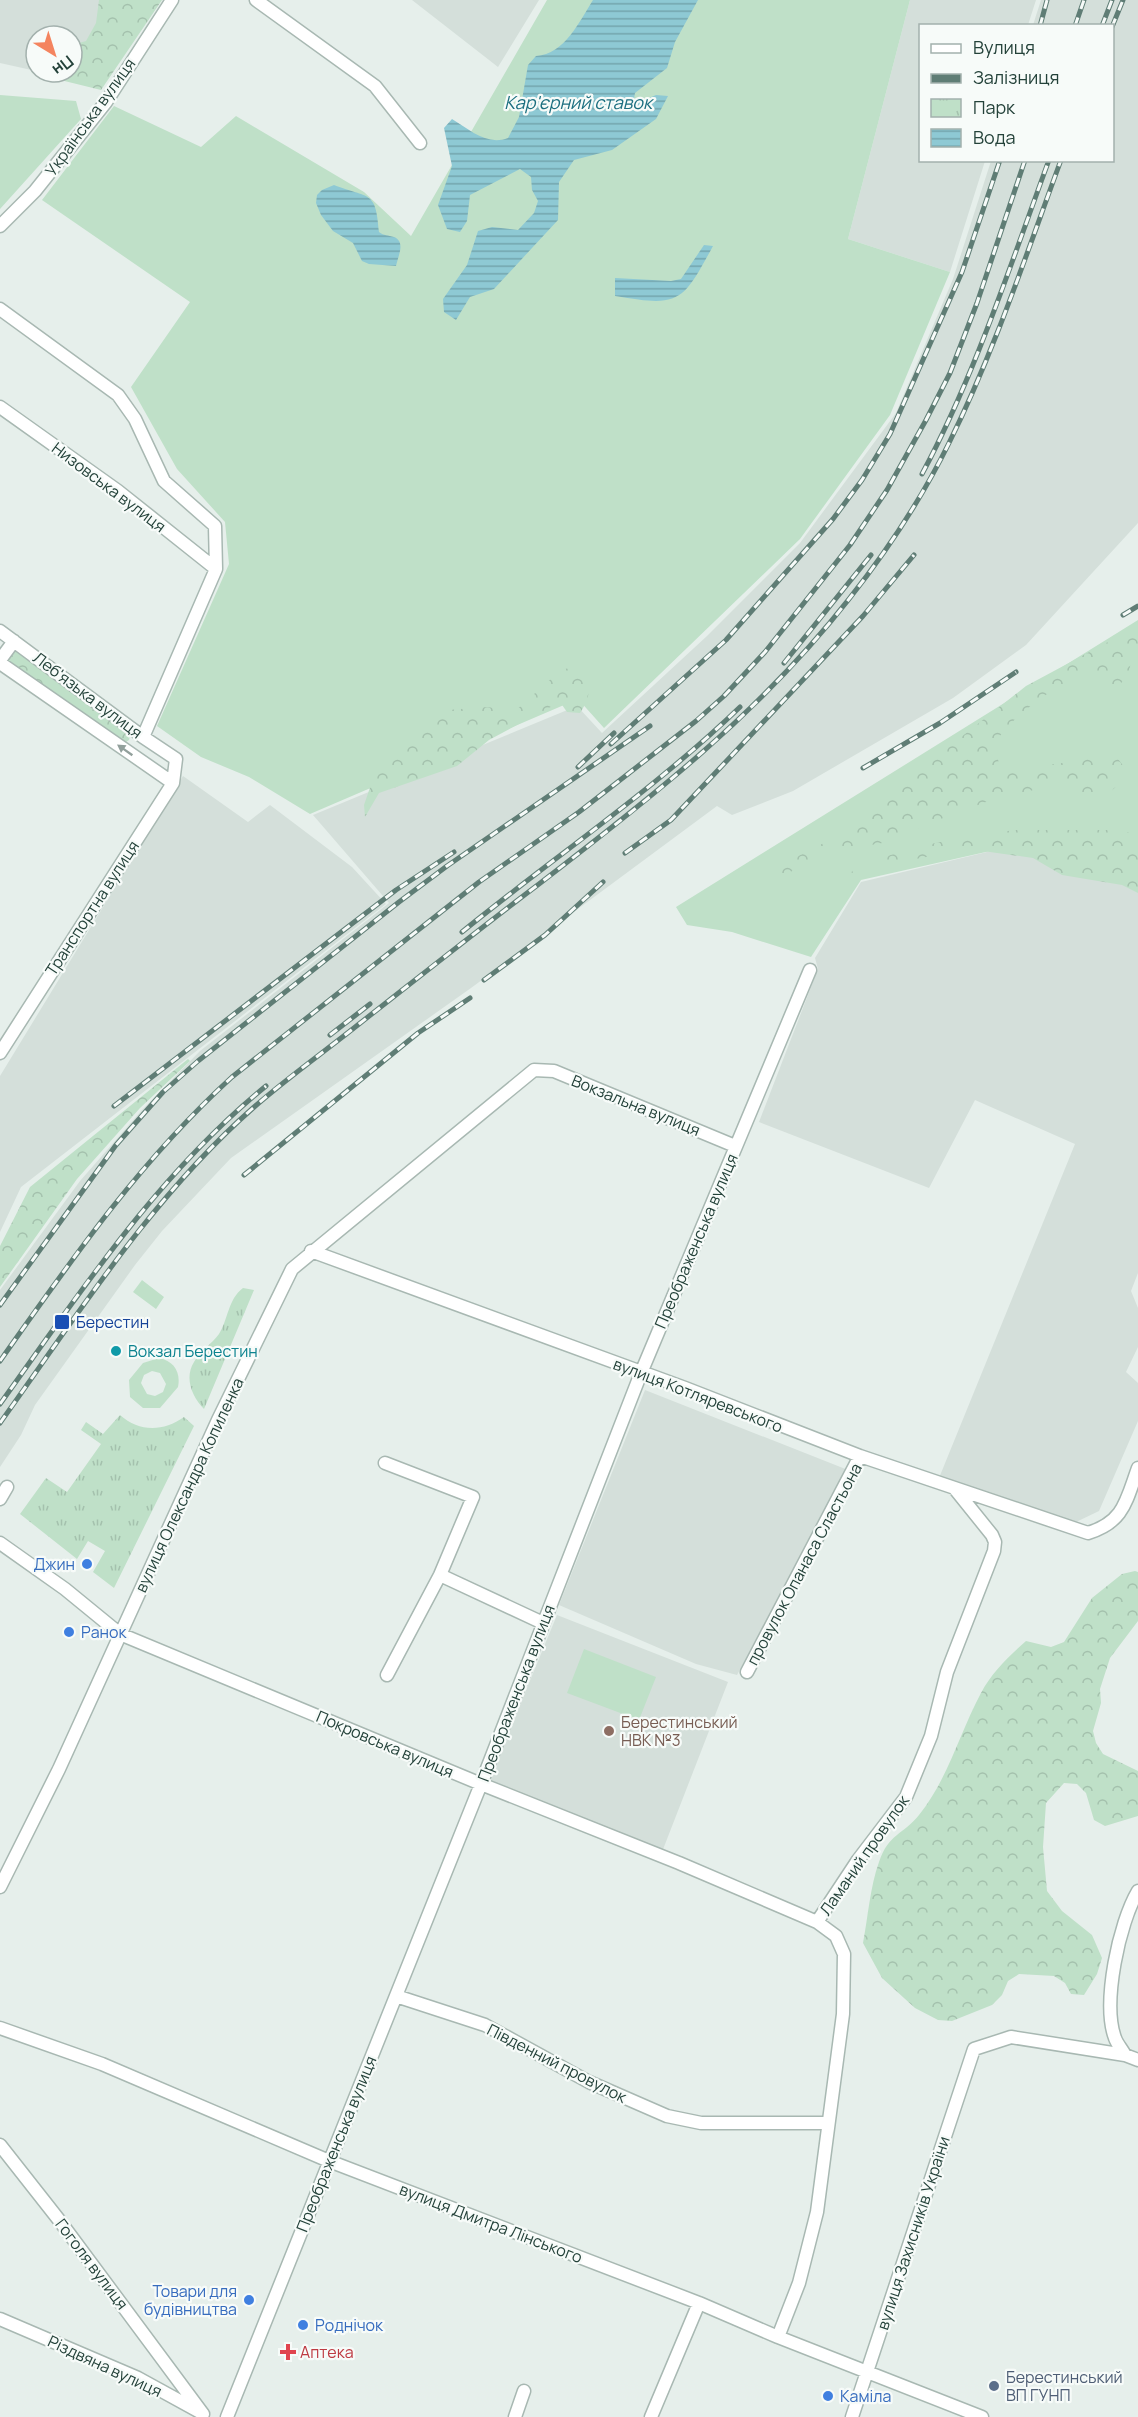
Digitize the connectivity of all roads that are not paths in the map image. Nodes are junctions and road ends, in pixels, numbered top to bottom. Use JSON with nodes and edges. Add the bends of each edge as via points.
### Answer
{"nodes":[{"id":1,"x":172,"y":0,"type":"edge"},
{"id":2,"x":256,"y":0,"type":"edge"},
{"id":3,"x":420,"y":143,"type":"dead end"},
{"id":4,"x":0,"y":226,"type":"edge"},
{"id":5,"x":0,"y":309,"type":"edge"},
{"id":6,"x":0,"y":407,"type":"edge"},
{"id":7,"x":216,"y":569,"type":"junction"},
{"id":8,"x":0,"y":631,"type":"edge"},
{"id":9,"x":14,"y":641,"type":"junction"},
{"id":10,"x":0,"y":662,"type":"edge"},
{"id":11,"x":143,"y":736,"type":"junction"},
{"id":12,"x":177,"y":759,"type":"joint"},
{"id":13,"x":173,"y":783,"type":"junction"},
{"id":14,"x":810,"y":970,"type":"dead end"},
{"id":15,"x":0,"y":1053,"type":"edge"},
{"id":16,"x":534,"y":1070,"type":"joint"},
{"id":17,"x":735,"y":1146,"type":"junction"},
{"id":18,"x":311,"y":1251,"type":"junction"},
{"id":19,"x":641,"y":1373,"type":"junction"},
{"id":20,"x":861,"y":1456,"type":"junction"},
{"id":21,"x":385,"y":1463,"type":"dead end"},
{"id":22,"x":1138,"y":1468,"type":"edge"},
{"id":23,"x":7,"y":1487,"type":"dead end"},
{"id":24,"x":955,"y":1489,"type":"junction"},
{"id":25,"x":0,"y":1499,"type":"edge"},
{"id":26,"x":0,"y":1543,"type":"edge"},
{"id":27,"x":440,"y":1575,"type":"junction"},
{"id":28,"x":543,"y":1623,"type":"junction"},
{"id":29,"x":120,"y":1634,"type":"junction"},
{"id":30,"x":747,"y":1672,"type":"dead end"},
{"id":31,"x":387,"y":1674,"type":"dead end"},
{"id":32,"x":481,"y":1784,"type":"junction"},
{"id":33,"x":0,"y":1887,"type":"edge"},
{"id":34,"x":1138,"y":1891,"type":"edge"},
{"id":35,"x":818,"y":1922,"type":"junction"},
{"id":36,"x":396,"y":1996,"type":"junction"},
{"id":37,"x":0,"y":2028,"type":"edge"},
{"id":38,"x":1125,"y":2055,"type":"junction"},
{"id":39,"x":1138,"y":2060,"type":"edge"},
{"id":40,"x":827,"y":2123,"type":"junction"},
{"id":41,"x":0,"y":2145,"type":"edge"},
{"id":42,"x":329,"y":2161,"type":"junction"},
{"id":43,"x":699,"y":2303,"type":"junction"},
{"id":44,"x":0,"y":2319,"type":"edge"},
{"id":45,"x":778,"y":2337,"type":"junction"},
{"id":46,"x":868,"y":2372,"type":"junction"},
{"id":47,"x":524,"y":2391,"type":"dead end"},
{"id":48,"x":206,"y":2416,"type":"edge"},
{"id":49,"x":227,"y":2417,"type":"edge"},
{"id":50,"x":515,"y":2417,"type":"edge"},
{"id":51,"x":651,"y":2417,"type":"edge"},
{"id":52,"x":852,"y":2417,"type":"edge"},
{"id":53,"x":982,"y":2417,"type":"edge"}],
"edges":[{"from":1,"to":4,"type":"street","name":"Українська вулиця","via":[[106,102],[35,190]]},
{"from":2,"to":3,"type":"street","via":[[375,86]]},
{"from":5,"to":7,"type":"street","via":[[118,395],[135,419],[164,481],[215,526]]},
{"from":6,"to":7,"type":"street","name":"Низовська вулиця","via":[[118,491]]},
{"from":7,"to":11,"type":"street"},
{"from":8,"to":9,"type":"street","name":"Леб'язька вулиця"},
{"from":9,"to":10,"type":"street"},
{"from":9,"to":11,"type":"street","name":"Леб'язька вулиця"},
{"from":13,"to":10,"type":"street","name":"Леб'язька вулиця","one_way":true},
{"from":11,"to":12,"type":"street","name":"Леб'язька вулиця"},
{"from":12,"to":13,"type":"street","name":"Транспортна вулиця"},
{"from":13,"to":15,"type":"street","name":"Транспортна вулиця"},
{"from":14,"to":17,"type":"street","name":"Преображенська вулиця"},
{"from":16,"to":17,"type":"street","name":"Вокзальна вулиця","via":[[554,1071]]},
{"from":16,"to":18,"type":"street","name":"вулиця Олександра Копиленка"},
{"from":17,"to":19,"type":"street","name":"Преображенська вулиця"},
{"from":18,"to":19,"type":"street","name":"вулиця Котляревського"},
{"from":18,"to":29,"type":"street","name":"вулиця Олександра Копиленка","via":[[291,1269]]},
{"from":19,"to":20,"type":"street","name":"вулиця Котляревського"},
{"from":19,"to":28,"type":"street","name":"Преображенська вулиця"},
{"from":20,"to":24,"type":"street","name":"вулиця Котляревського"},
{"from":20,"to":30,"type":"street","name":"провулок Опанаса Сластьона"},
{"from":21,"to":27,"type":"street","via":[[473,1497]]},
{"from":22,"to":24,"type":"street","name":"вулиця Котляревського","via":[[1116,1519],[1088,1533]]},
{"from":23,"to":25,"type":"street"},
{"from":24,"to":35,"type":"street","name":"Ламаний провулок","via":[[992,1535],[994,1551],[947,1672],[931,1736],[906,1797]]},
{"from":26,"to":29,"type":"street","name":"Покровська вулиця"},
{"from":27,"to":28,"type":"street"},
{"from":27,"to":31,"type":"street"},
{"from":28,"to":32,"type":"street","name":"Преображенська вулиця"},
{"from":29,"to":32,"type":"street","name":"Покровська вулиця"},
{"from":29,"to":33,"type":"street","name":"вулиця Олександра Копиленка","via":[[59,1770]]},
{"from":32,"to":35,"type":"street","name":"Покровська вулиця"},
{"from":32,"to":36,"type":"street","name":"Преображенська вулиця"},
{"from":34,"to":38,"type":"street","via":[[1113,1968],[1111,2018],[1115,2038]]},
{"from":35,"to":40,"type":"street","name":"Ламаний провулок","via":[[836,1936],[844,1954],[843,2014]]},
{"from":36,"to":40,"type":"street","name":"Південний провулок","via":[[484,2025],[589,2082],[668,2116],[701,2123]]},
{"from":36,"to":42,"type":"street","name":"Преображенська вулиця"},
{"from":37,"to":42,"type":"street","name":"вулиця Дмитра Лінського","via":[[102,2064]]},
{"from":38,"to":39,"type":"street"},
{"from":38,"to":46,"type":"street","name":"вулиця Захисників України","via":[[1011,2037],[974,2049]]},
{"from":40,"to":45,"type":"street","name":"Ламаний провулок","via":[[817,2212],[799,2283]]},
{"from":41,"to":48,"type":"street","name":"Гоголя вулиця"},
{"from":42,"to":43,"type":"street","name":"вулиця Дмитра Лінського"},
{"from":42,"to":49,"type":"street","name":"Преображенська вулиця"},
{"from":43,"to":45,"type":"street","name":"вулиця Дмитра Лінського"},
{"from":43,"to":51,"type":"street"},
{"from":44,"to":48,"type":"street","name":"Різдвяна вулиця","via":[[138,2378]]},
{"from":45,"to":46,"type":"street","name":"вулиця Дмитра Лінського"},
{"from":46,"to":52,"type":"street","name":"вулиця Захисників України"},
{"from":46,"to":53,"type":"street","name":"вулиця Дмитра Лінського"},
{"from":47,"to":50,"type":"street"}]}
